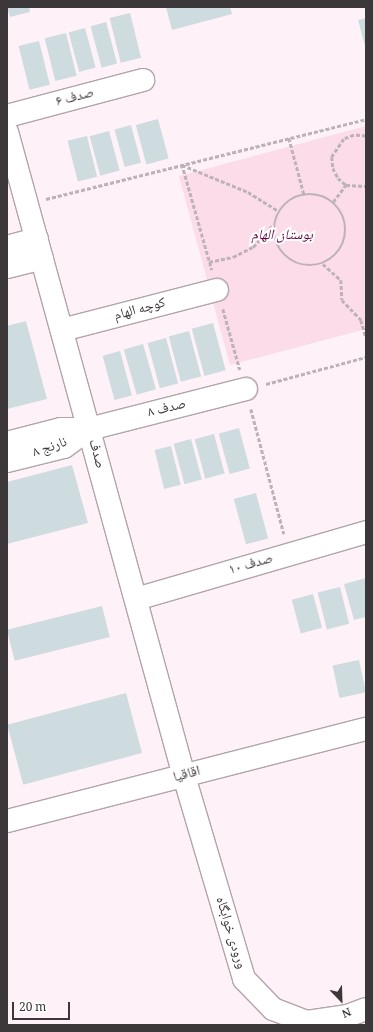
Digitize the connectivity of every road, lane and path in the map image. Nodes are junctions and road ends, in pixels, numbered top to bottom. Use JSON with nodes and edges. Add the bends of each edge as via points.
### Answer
{"nodes":[{"id":1,"x":143,"y":80,"type":"dead end"},
{"id":2,"x":7,"y":116,"type":"edge"},
{"id":3,"x":366,"y":119,"type":"edge"},
{"id":4,"x":7,"y":132,"type":"edge"},
{"id":5,"x":366,"y":136,"type":"edge"},
{"id":6,"x":289,"y":138,"type":"junction"},
{"id":7,"x":182,"y":164,"type":"junction"},
{"id":8,"x":346,"y":185,"type":"junction"},
{"id":9,"x":366,"y":186,"type":"edge"},
{"id":10,"x":304,"y":194,"type":"junction"},
{"id":11,"x":333,"y":202,"type":"junction"},
{"id":12,"x":27,"y":204,"type":"junction"},
{"id":13,"x":279,"y":211,"type":"junction"},
{"id":14,"x":274,"y":225,"type":"junction"},
{"id":15,"x":7,"y":247,"type":"edge"},
{"id":16,"x":39,"y":248,"type":"junction"},
{"id":17,"x":210,"y":262,"type":"junction"},
{"id":18,"x":323,"y":264,"type":"junction"},
{"id":19,"x":7,"y":267,"type":"edge"},
{"id":20,"x":217,"y":290,"type":"junction"},
{"id":21,"x":62,"y":330,"type":"junction"},
{"id":22,"x":366,"y":337,"type":"edge"},
{"id":23,"x":366,"y":357,"type":"edge"},
{"id":24,"x":246,"y":389,"type":"junction"},
{"id":25,"x":89,"y":429,"type":"junction"},
{"id":26,"x":7,"y":443,"type":"edge"},
{"id":27,"x":7,"y":461,"type":"edge"},
{"id":28,"x":366,"y":532,"type":"edge"},
{"id":29,"x":289,"y":554,"type":"junction"},
{"id":30,"x":136,"y":599,"type":"junction"},
{"id":31,"x":366,"y":729,"type":"edge"},
{"id":32,"x":184,"y":776,"type":"junction"},
{"id":33,"x":7,"y":822,"type":"edge"},
{"id":34,"x":366,"y":1009,"type":"edge"}],
"edges":[{"from":1,"to":2,"type":"street","name":"صدف ۶"},
{"from":3,"to":6,"type":"path"},
{"from":4,"to":12,"type":"street","name":"صدف"},
{"from":5,"to":8,"type":"path","via":[[354,135],[344,139],[336,147],[333,168]]},
{"from":6,"to":7,"type":"path"},
{"from":6,"to":10,"type":"path"},
{"from":7,"to":12,"type":"path"},
{"from":7,"to":13,"type":"path","via":[[248,192]]},
{"from":7,"to":17,"type":"path"},
{"from":8,"to":9,"type":"path"},
{"from":8,"to":11,"type":"path"},
{"from":10,"to":11,"type":"path","via":[[319,195]]},
{"from":10,"to":13,"type":"path","via":[[290,200]]},
{"from":11,"to":18,"type":"path","via":[[342,213],[347,228],[344,243],[336,256]]},
{"from":12,"to":16,"type":"street","name":"صدف"},
{"from":13,"to":14,"type":"path"},
{"from":14,"to":17,"type":"path","via":[[253,247],[233,257]]},
{"from":14,"to":18,"type":"path","via":[[275,240],[282,254],[294,263],[309,267]]},
{"from":15,"to":16,"type":"street"},
{"from":16,"to":19,"type":"street"},
{"from":16,"to":21,"type":"street","name":"صدف"},
{"from":17,"to":20,"type":"path"},
{"from":18,"to":22,"type":"path","via":[[341,280],[342,300],[362,320]]},
{"from":20,"to":21,"type":"street","name":"کوچه الهام"},
{"from":20,"to":24,"type":"path"},
{"from":21,"to":25,"type":"street","name":"صدف"},
{"from":23,"to":24,"type":"path"},
{"from":24,"to":25,"type":"street","name":"صدف ۸"},
{"from":24,"to":29,"type":"path"},
{"from":25,"to":26,"type":"street","via":[[60,429]]},
{"from":25,"to":27,"type":"street","name":"نارنج ۸","via":[[64,447]]},
{"from":25,"to":30,"type":"street","name":"صدف"},
{"from":28,"to":29,"type":"street","name":"صدف ۱۰"},
{"from":29,"to":30,"type":"street","name":"صدف ۱۰"},
{"from":30,"to":32,"type":"street","name":"صدف"},
{"from":31,"to":32,"type":"street","name":"اقاقیا"},
{"from":32,"to":33,"type":"street","name":"اقاقیا"},
{"from":32,"to":34,"type":"street","name":"ورودی خوابگاه","via":[[244,979],[273,1009],[307,1022],[348,1016]]}]}
